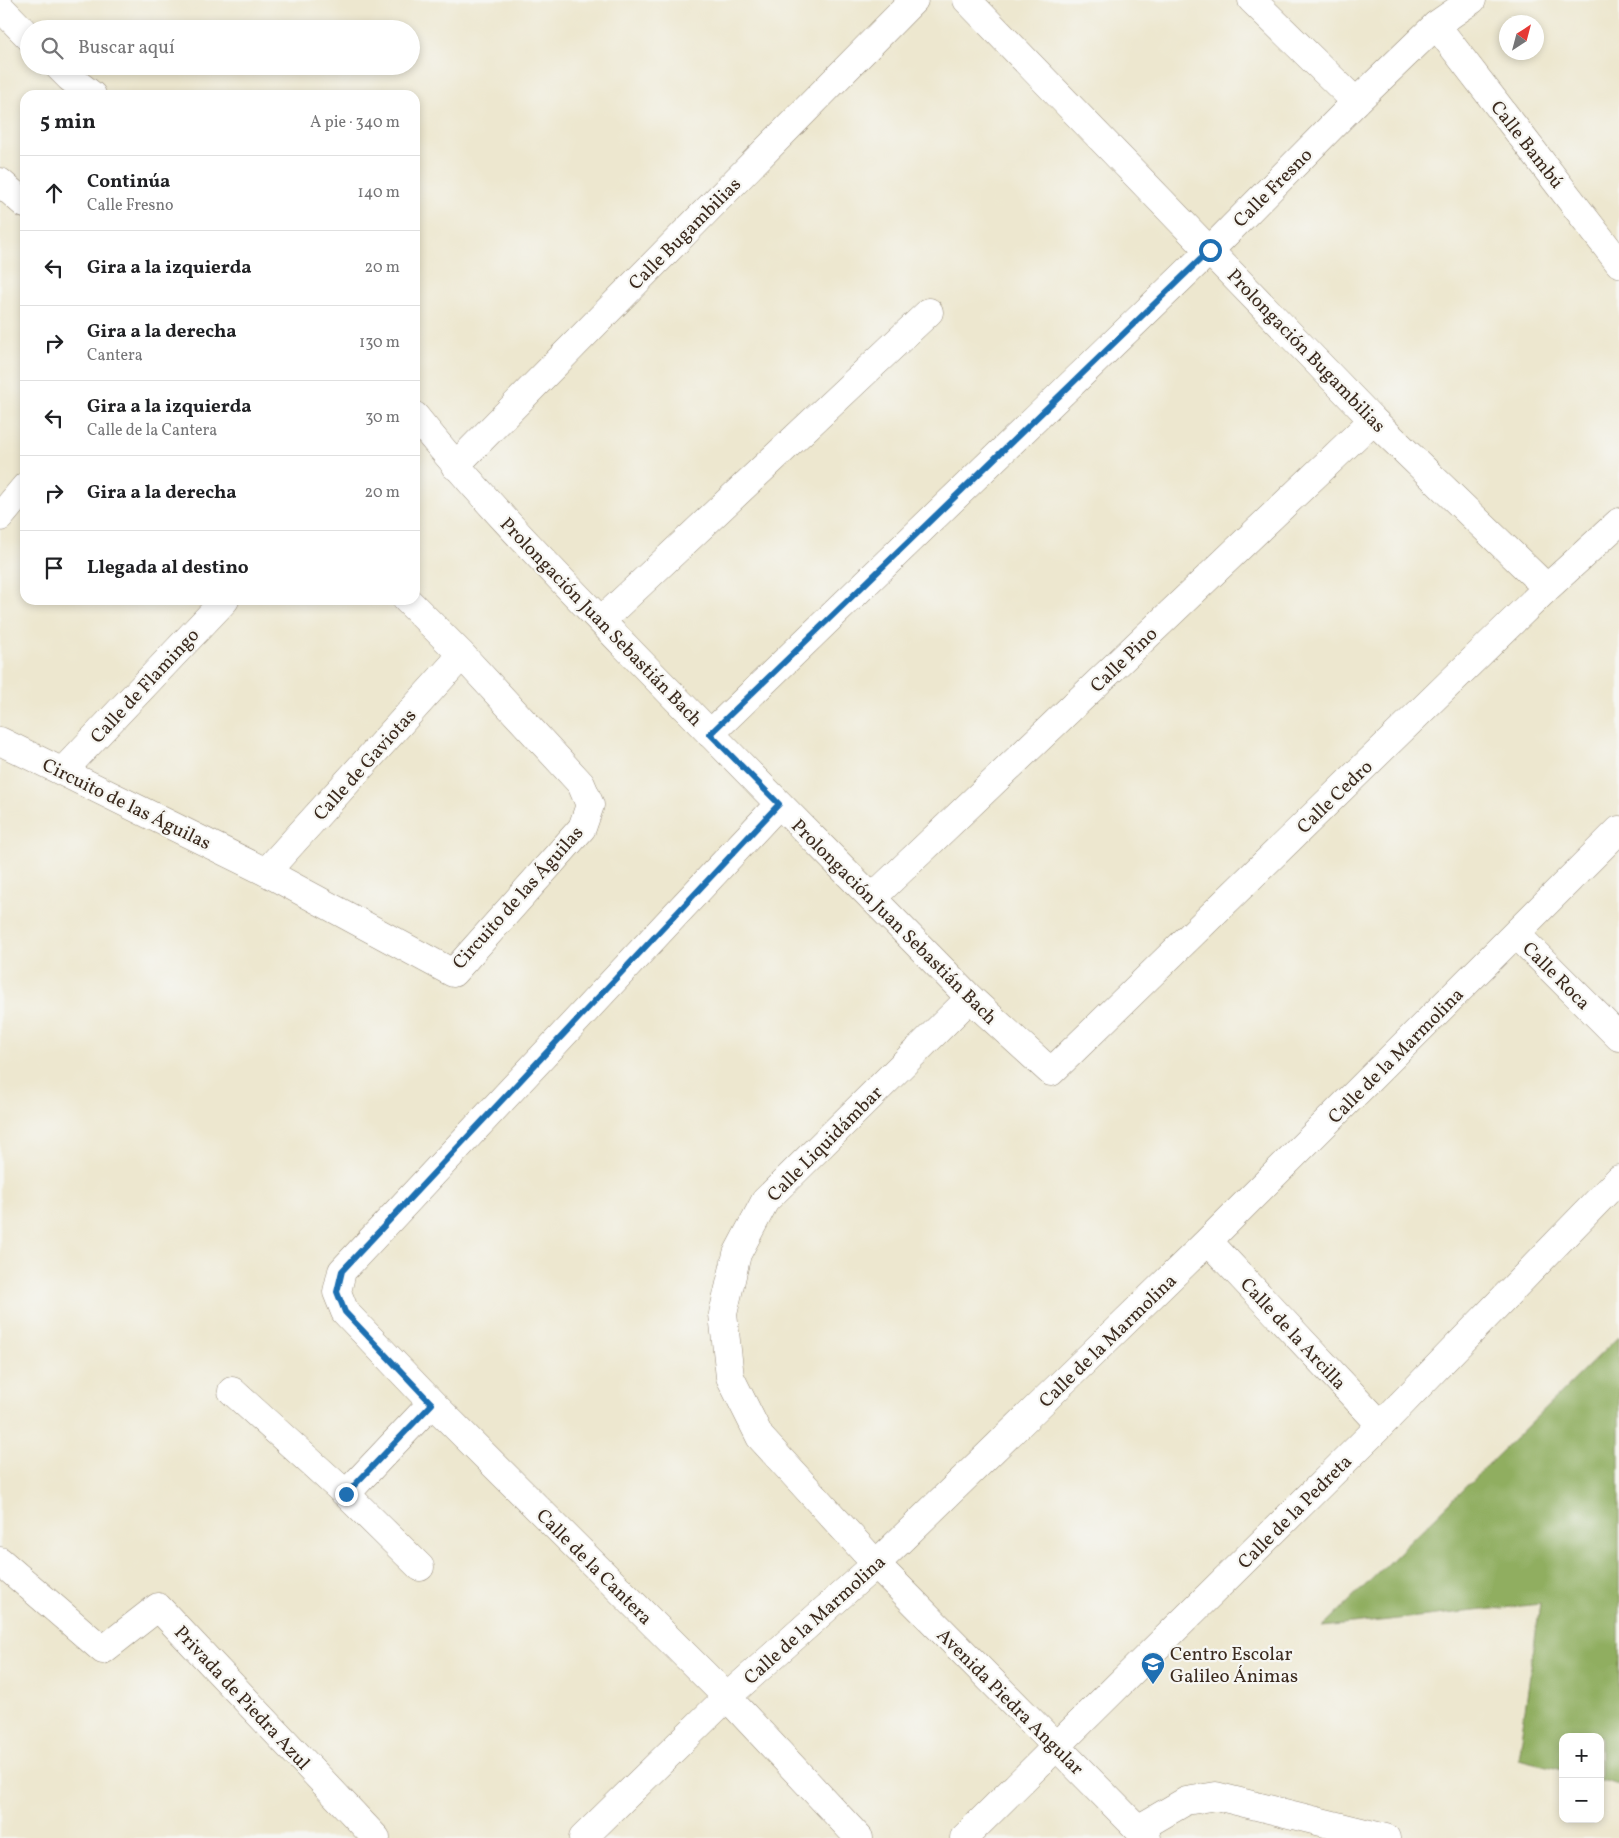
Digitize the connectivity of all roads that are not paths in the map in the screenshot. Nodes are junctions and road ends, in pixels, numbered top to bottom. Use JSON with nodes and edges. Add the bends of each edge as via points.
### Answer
{"nodes":[{"id":1,"x":914,"y":0,"type":"edge"},
{"id":2,"x":967,"y":0,"type":"edge"},
{"id":3,"x":1252,"y":0,"type":"edge"},
{"id":4,"x":1472,"y":0,"type":"edge"},
{"id":5,"x":0,"y":7,"type":"edge"},
{"id":6,"x":1436,"y":25,"type":"junction"},
{"id":7,"x":20,"y":28,"type":"edge"},
{"id":8,"x":67,"y":75,"type":"edge"},
{"id":9,"x":86,"y":90,"type":"edge"},
{"id":10,"x":1356,"y":102,"type":"junction"},
{"id":11,"x":0,"y":183,"type":"edge"},
{"id":12,"x":20,"y":200,"type":"edge"},
{"id":13,"x":1210,"y":250,"type":"junction"},
{"id":14,"x":1619,"y":263,"type":"edge"},
{"id":15,"x":929,"y":312,"type":"dead end"},
{"id":16,"x":1374,"y":420,"type":"junction"},
{"id":17,"x":420,"y":422,"type":"edge"},
{"id":18,"x":455,"y":466,"type":"junction"},
{"id":19,"x":20,"y":493,"type":"edge"},
{"id":20,"x":0,"y":516,"type":"edge"},
{"id":21,"x":1619,"y":522,"type":"edge"},
{"id":22,"x":1547,"y":588,"type":"junction"},
{"id":23,"x":219,"y":605,"type":"edge"},
{"id":24,"x":412,"y":605,"type":"edge"},
{"id":25,"x":601,"y":621,"type":"junction"},
{"id":26,"x":462,"y":655,"type":"junction"},
{"id":27,"x":710,"y":734,"type":"junction"},
{"id":28,"x":0,"y":741,"type":"edge"},
{"id":29,"x":63,"y":771,"type":"junction"},
{"id":30,"x":779,"y":804,"type":"junction"},
{"id":31,"x":1619,"y":830,"type":"edge"},
{"id":32,"x":266,"y":872,"type":"junction"},
{"id":33,"x":872,"y":898,"type":"junction"},
{"id":34,"x":1516,"y":934,"type":"junction"},
{"id":35,"x":970,"y":998,"type":"junction"},
{"id":36,"x":1619,"y":1037,"type":"edge"},
{"id":37,"x":1051,"y":1072,"type":"joint"},
{"id":38,"x":1619,"y":1179,"type":"edge"},
{"id":39,"x":1208,"y":1241,"type":"junction"},
{"id":40,"x":232,"y":1391,"type":"dead end"},
{"id":41,"x":432,"y":1404,"type":"junction"},
{"id":42,"x":1380,"y":1425,"type":"junction"},
{"id":43,"x":346,"y":1494,"type":"junction"},
{"id":44,"x":0,"y":1561,"type":"edge"},
{"id":45,"x":876,"y":1564,"type":"junction"},
{"id":46,"x":420,"y":1568,"type":"dead end"},
{"id":47,"x":727,"y":1697,"type":"junction"},
{"id":48,"x":1057,"y":1746,"type":"junction"},
{"id":49,"x":1142,"y":1834,"type":"edge"},
{"id":50,"x":376,"y":1838,"type":"edge"},
{"id":51,"x":583,"y":1838,"type":"edge"},
{"id":52,"x":859,"y":1838,"type":"edge"},
{"id":53,"x":964,"y":1838,"type":"edge"},
{"id":54,"x":1386,"y":1838,"type":"edge"}],
"edges":[{"from":1,"to":18,"type":"street","name":"Calle Bugambilias"},
{"from":2,"to":13,"type":"street","name":"Prolongación Bugambilias"},
{"from":3,"to":10,"type":"street"},
{"from":4,"to":6,"type":"street","name":"Calle Fresno"},
{"from":5,"to":7,"type":"street"},
{"from":6,"to":10,"type":"street","name":"Calle Fresno"},
{"from":6,"to":14,"type":"street","name":"Calle Bambú"},
{"from":8,"to":9,"type":"street"},
{"from":10,"to":13,"type":"street","name":"Calle Fresno"},
{"from":11,"to":12,"type":"street"},
{"from":13,"to":16,"type":"street","name":"Prolongación Bugambilias"},
{"from":13,"to":27,"type":"street","name":"Calle Fresno"},
{"from":15,"to":25,"type":"street"},
{"from":16,"to":22,"type":"street","name":"Prolongación Bugambilias"},
{"from":16,"to":33,"type":"street","name":"Calle Pino"},
{"from":17,"to":18,"type":"street","name":"Prolongación Juan Sebastián Bach"},
{"from":18,"to":25,"type":"street","name":"Prolongación Juan Sebastián Bach"},
{"from":19,"to":20,"type":"street"},
{"from":21,"to":22,"type":"street","name":"Calle Cedro"},
{"from":22,"to":37,"type":"street","name":"Calle Cedro"},
{"from":23,"to":29,"type":"street","name":"Calle de Flamingo"},
{"from":24,"to":26,"type":"street","name":"Circuito de las Águilas"},
{"from":25,"to":27,"type":"street","name":"Prolongación Juan Sebastián Bach"},
{"from":26,"to":32,"type":"street","name":"Calle de Gaviotas"},
{"from":26,"to":32,"type":"street","name":"Circuito de las Águilas","via":[[581,784],[590,805],[582,828],[453,973]]},
{"from":27,"to":30,"type":"street","name":"Prolongación Juan Sebastián Bach"},
{"from":28,"to":29,"type":"street","name":"Circuito de las Águilas"},
{"from":29,"to":32,"type":"street","name":"Circuito de las Águilas"},
{"from":30,"to":33,"type":"street","name":"Prolongación Juan Sebastián Bach"},
{"from":30,"to":41,"type":"street","name":"Calle de la Cantera","via":[[342,1271],[337,1292],[345,1312]]},
{"from":31,"to":34,"type":"street","name":"Calle de la Marmolina"},
{"from":33,"to":35,"type":"street","name":"Prolongación Juan Sebastián Bach"},
{"from":34,"to":36,"type":"street","name":"Calle Roca"},
{"from":34,"to":39,"type":"street","name":"Calle de la Marmolina"},
{"from":35,"to":37,"type":"street","name":"Prolongación Juan Sebastián Bach"},
{"from":35,"to":45,"type":"street","name":"Calle Liquidámbar","via":[[765,1201],[737,1254],[723,1314],[730,1377],[760,1437]]},
{"from":38,"to":42,"type":"street","name":"Calle de la Pedreta"},
{"from":39,"to":42,"type":"street","name":"Calle de la Arcilla"},
{"from":39,"to":45,"type":"street","name":"Calle de la Marmolina"},
{"from":40,"to":43,"type":"street"},
{"from":41,"to":43,"type":"street"},
{"from":41,"to":47,"type":"street","name":"Calle de la Cantera"},
{"from":42,"to":48,"type":"street","name":"Calle de la Pedreta"},
{"from":43,"to":46,"type":"street"},
{"from":44,"to":50,"type":"street","name":"Privada de Piedra Azul","via":[[103,1650],[158,1607]]},
{"from":45,"to":47,"type":"street","name":"Calle de la Marmolina"},
{"from":45,"to":48,"type":"street","name":"Avenida Piedra Angular"},
{"from":47,"to":51,"type":"street","name":"Calle de la Marmolina"},
{"from":47,"to":52,"type":"street","name":"Calle de la Cantera"},
{"from":48,"to":49,"type":"street","name":"Avenida Piedra Angular"},
{"from":48,"to":53,"type":"street","name":"Calle de la Pedreta"},
{"from":49,"to":54,"type":"street","via":[[1186,1801],[1216,1796]]}]}
